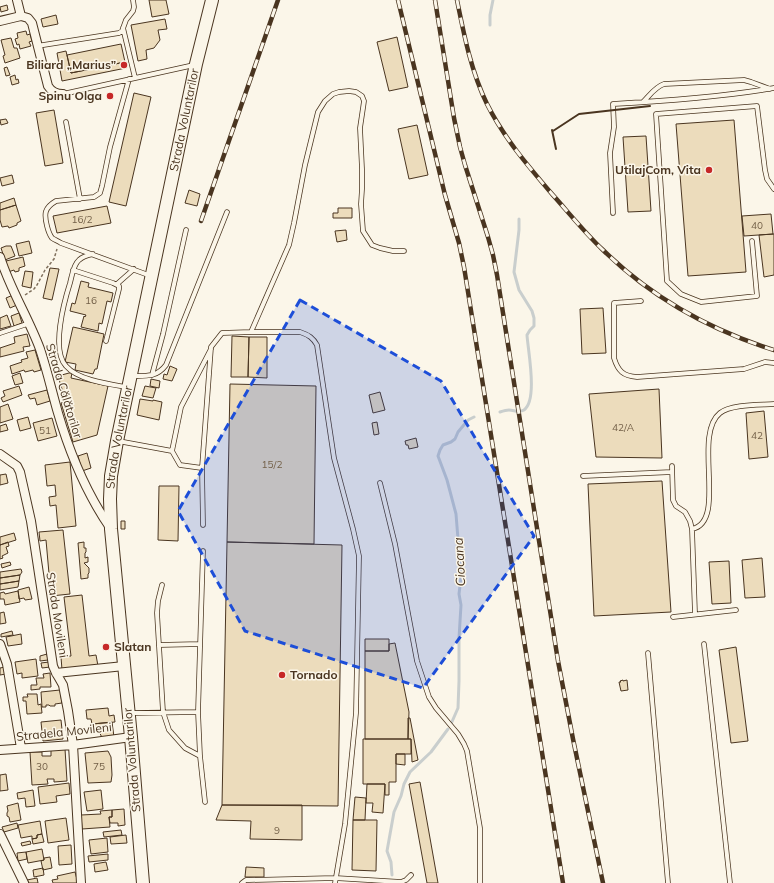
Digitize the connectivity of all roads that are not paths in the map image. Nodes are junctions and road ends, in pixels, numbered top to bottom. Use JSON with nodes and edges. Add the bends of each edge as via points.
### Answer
{"nodes":[{"id":1,"x":17,"y":0,"type":"edge"},
{"id":2,"x":134,"y":0,"type":"edge"},
{"id":3,"x":212,"y":0,"type":"edge"},
{"id":4,"x":21,"y":16,"type":"junction"},
{"id":5,"x":0,"y":22,"type":"edge"},
{"id":6,"x":123,"y":28,"type":"junction"},
{"id":7,"x":37,"y":46,"type":"junction"},
{"id":8,"x":196,"y":64,"type":"junction"},
{"id":9,"x":135,"y":78,"type":"junction"},
{"id":10,"x":129,"y":79,"type":"junction"},
{"id":11,"x":772,"y":88,"type":"edge"},
{"id":12,"x":63,"y":94,"type":"joint"},
{"id":13,"x":643,"y":102,"type":"junction"},
{"id":14,"x":66,"y":122,"type":"dead end"},
{"id":15,"x":774,"y":189,"type":"edge"},
{"id":16,"x":80,"y":199,"type":"junction"},
{"id":17,"x":227,"y":212,"type":"dead end"},
{"id":18,"x":613,"y":213,"type":"dead end"},
{"id":19,"x":186,"y":230,"type":"dead end"},
{"id":20,"x":752,"y":241,"type":"dead end"},
{"id":21,"x":404,"y":251,"type":"dead end"},
{"id":22,"x":93,"y":254,"type":"junction"},
{"id":23,"x":0,"y":257,"type":"edge"},
{"id":24,"x":134,"y":269,"type":"junction"},
{"id":25,"x":73,"y":270,"type":"junction"},
{"id":26,"x":151,"y":276,"type":"junction"},
{"id":27,"x":116,"y":284,"type":"junction"},
{"id":28,"x":641,"y":301,"type":"dead end"},
{"id":29,"x":30,"y":323,"type":"junction"},
{"id":30,"x":251,"y":332,"type":"junction"},
{"id":31,"x":0,"y":333,"type":"edge"},
{"id":32,"x":106,"y":341,"type":"dead end"},
{"id":33,"x":211,"y":347,"type":"junction"},
{"id":34,"x":774,"y":363,"type":"edge"},
{"id":35,"x":152,"y":375,"type":"junction"},
{"id":36,"x":129,"y":382,"type":"junction"},
{"id":37,"x":774,"y":404,"type":"edge"},
{"id":38,"x":117,"y":441,"type":"junction"},
{"id":39,"x":172,"y":451,"type":"junction"},
{"id":40,"x":0,"y":454,"type":"edge"},
{"id":41,"x":672,"y":466,"type":"dead end"},
{"id":42,"x":202,"y":468,"type":"junction"},
{"id":43,"x":672,"y":472,"type":"junction"},
{"id":44,"x":583,"y":476,"type":"dead end"},
{"id":45,"x":380,"y":483,"type":"dead end"},
{"id":46,"x":203,"y":525,"type":"dead end"},
{"id":47,"x":111,"y":529,"type":"junction"},
{"id":48,"x":692,"y":529,"type":"junction"},
{"id":49,"x":203,"y":551,"type":"dead end"},
{"id":50,"x":162,"y":585,"type":"dead end"},
{"id":51,"x":736,"y":610,"type":"dead end"},
{"id":52,"x":695,"y":614,"type":"junction"},
{"id":53,"x":673,"y":617,"type":"dead end"},
{"id":54,"x":0,"y":644,"type":"edge"},
{"id":55,"x":200,"y":644,"type":"junction"},
{"id":56,"x":704,"y":644,"type":"dead end"},
{"id":57,"x":159,"y":645,"type":"junction"},
{"id":58,"x":648,"y":653,"type":"dead end"},
{"id":59,"x":124,"y":666,"type":"junction"},
{"id":60,"x":56,"y":673,"type":"junction"},
{"id":61,"x":163,"y":712,"type":"junction"},
{"id":62,"x":198,"y":712,"type":"junction"},
{"id":63,"x":128,"y":713,"type":"junction"},
{"id":64,"x":131,"y":737,"type":"junction"},
{"id":65,"x":73,"y":745,"type":"junction"},
{"id":66,"x":21,"y":748,"type":"junction"},
{"id":67,"x":0,"y":750,"type":"edge"},
{"id":68,"x":200,"y":756,"type":"junction"},
{"id":69,"x":205,"y":802,"type":"dead end"},
{"id":70,"x":0,"y":834,"type":"edge"},
{"id":71,"x":411,"y":875,"type":"dead end"},
{"id":72,"x":335,"y":881,"type":"edge"},
{"id":73,"x":24,"y":883,"type":"edge"},
{"id":74,"x":81,"y":883,"type":"edge"},
{"id":75,"x":143,"y":883,"type":"edge"},
{"id":76,"x":242,"y":883,"type":"edge"},
{"id":77,"x":480,"y":883,"type":"edge"},
{"id":78,"x":668,"y":883,"type":"edge"},
{"id":79,"x":730,"y":883,"type":"edge"}],
"edges":[{"from":1,"to":4,"type":"street"},
{"from":2,"to":6,"type":"lane","via":[[133,11]]},
{"from":3,"to":8,"type":"main road","name":"Strada Voluntarilor"},
{"from":4,"to":5,"type":"street"},
{"from":4,"to":7,"type":"street","via":[[30,20]]},
{"from":6,"to":7,"type":"lane","via":[[119,33]]},
{"from":6,"to":9,"type":"lane"},
{"from":7,"to":12,"type":"street","via":[[48,86]]},
{"from":8,"to":9,"type":"lane"},
{"from":8,"to":26,"type":"main road","name":"Strada Voluntarilor"},
{"from":9,"to":10,"type":"lane"},
{"from":10,"to":12,"type":"lane"},
{"from":10,"to":16,"type":"lane","via":[[100,193],[94,197]]},
{"from":11,"to":13,"type":"lane","via":[[746,93]]},
{"from":11,"to":13,"type":"lane","via":[[744,80],[664,84],[655,88]]},
{"from":13,"to":18,"type":"lane","via":[[613,104],[614,127],[610,152]]},
{"from":14,"to":16,"type":"lane"},
{"from":15,"to":20,"type":"lane","via":[[767,179],[765,170],[757,106],[656,114],[667,281],[681,294],[701,302],[757,296]]},
{"from":16,"to":22,"type":"lane","via":[[50,204],[45,217],[51,236]]},
{"from":17,"to":35,"type":"lane","via":[[166,366]]},
{"from":19,"to":35,"type":"lane"},
{"from":21,"to":30,"type":"lane","via":[[393,251],[372,245],[363,232],[360,128],[364,101],[356,92],[333,94],[318,112],[288,244]]},
{"from":22,"to":24,"type":"lane"},
{"from":22,"to":25,"type":"lane","via":[[78,260]]},
{"from":23,"to":29,"type":"street","name":"Strada Călătorilor"},
{"from":24,"to":26,"type":"lane"},
{"from":24,"to":27,"type":"lane"},
{"from":25,"to":27,"type":"lane"},
{"from":25,"to":36,"type":"lane","via":[[60,330],[61,359],[65,366],[82,377]]},
{"from":26,"to":36,"type":"main road","name":"Strada Voluntarilor"},
{"from":27,"to":32,"type":"lane","via":[[119,289]]},
{"from":28,"to":34,"type":"lane","via":[[614,303],[614,358],[624,374],[637,377],[744,369],[765,362]]},
{"from":29,"to":31,"type":"lane"},
{"from":29,"to":47,"type":"street","name":"Strada Călătorilor","via":[[75,463],[96,507]]},
{"from":30,"to":33,"type":"lane","via":[[222,333]]},
{"from":30,"to":72,"type":"lane","via":[[300,332],[313,338],[317,345],[334,458],[359,556],[356,713],[345,824]]},
{"from":33,"to":39,"type":"lane","via":[[181,406]]},
{"from":33,"to":42,"type":"lane"},
{"from":35,"to":36,"type":"lane"},
{"from":36,"to":38,"type":"main road","name":"Strada Voluntarilor"},
{"from":37,"to":48,"type":"lane","via":[[734,407],[719,414],[714,420],[708,442],[708,508],[705,519]]},
{"from":38,"to":39,"type":"lane"},
{"from":38,"to":47,"type":"main road","name":"Strada Voluntarilor","via":[[111,476]]},
{"from":39,"to":42,"type":"lane","via":[[180,465]]},
{"from":40,"to":60,"type":"street","name":"Strada Movileni","via":[[17,466],[20,472],[31,521]]},
{"from":41,"to":43,"type":"lane"},
{"from":42,"to":46,"type":"lane"},
{"from":43,"to":44,"type":"lane"},
{"from":43,"to":48,"type":"lane","via":[[673,500],[676,506],[685,512]]},
{"from":45,"to":77,"type":"lane","via":[[395,544],[416,661],[429,697],[458,734],[467,751],[480,828]]},
{"from":47,"to":59,"type":"main road","name":"Strada Voluntarilor"},
{"from":48,"to":52,"type":"lane"},
{"from":49,"to":55,"type":"lane"},
{"from":50,"to":57,"type":"lane","via":[[157,613]]},
{"from":51,"to":52,"type":"lane"},
{"from":52,"to":53,"type":"lane"},
{"from":54,"to":66,"type":"street","via":[[7,664]]},
{"from":55,"to":57,"type":"lane"},
{"from":55,"to":62,"type":"lane"},
{"from":56,"to":79,"type":"lane"},
{"from":57,"to":61,"type":"lane"},
{"from":58,"to":78,"type":"lane"},
{"from":59,"to":60,"type":"street"},
{"from":59,"to":63,"type":"main road","name":"Strada Voluntarilor"},
{"from":60,"to":65,"type":"street","name":"Strada Movileni","via":[[62,685]]},
{"from":61,"to":62,"type":"lane"},
{"from":61,"to":63,"type":"lane"},
{"from":61,"to":68,"type":"lane","via":[[169,730],[185,748]]},
{"from":62,"to":68,"type":"lane"},
{"from":63,"to":64,"type":"main road","name":"Strada Voluntarilor"},
{"from":64,"to":65,"type":"street","name":"Stradela Movileni"},
{"from":64,"to":75,"type":"main road","name":"Strada Voluntarilor"},
{"from":65,"to":66,"type":"street","name":"Stradela Movileni"},
{"from":65,"to":74,"type":"street","name":"Strada Movileni"},
{"from":66,"to":67,"type":"street","name":"Stradela Movileni"},
{"from":68,"to":69,"type":"lane"},
{"from":70,"to":73,"type":"street"},
{"from":71,"to":72,"type":"lane","via":[[401,882]]},
{"from":72,"to":76,"type":"lane","via":[[246,880]]}]}
